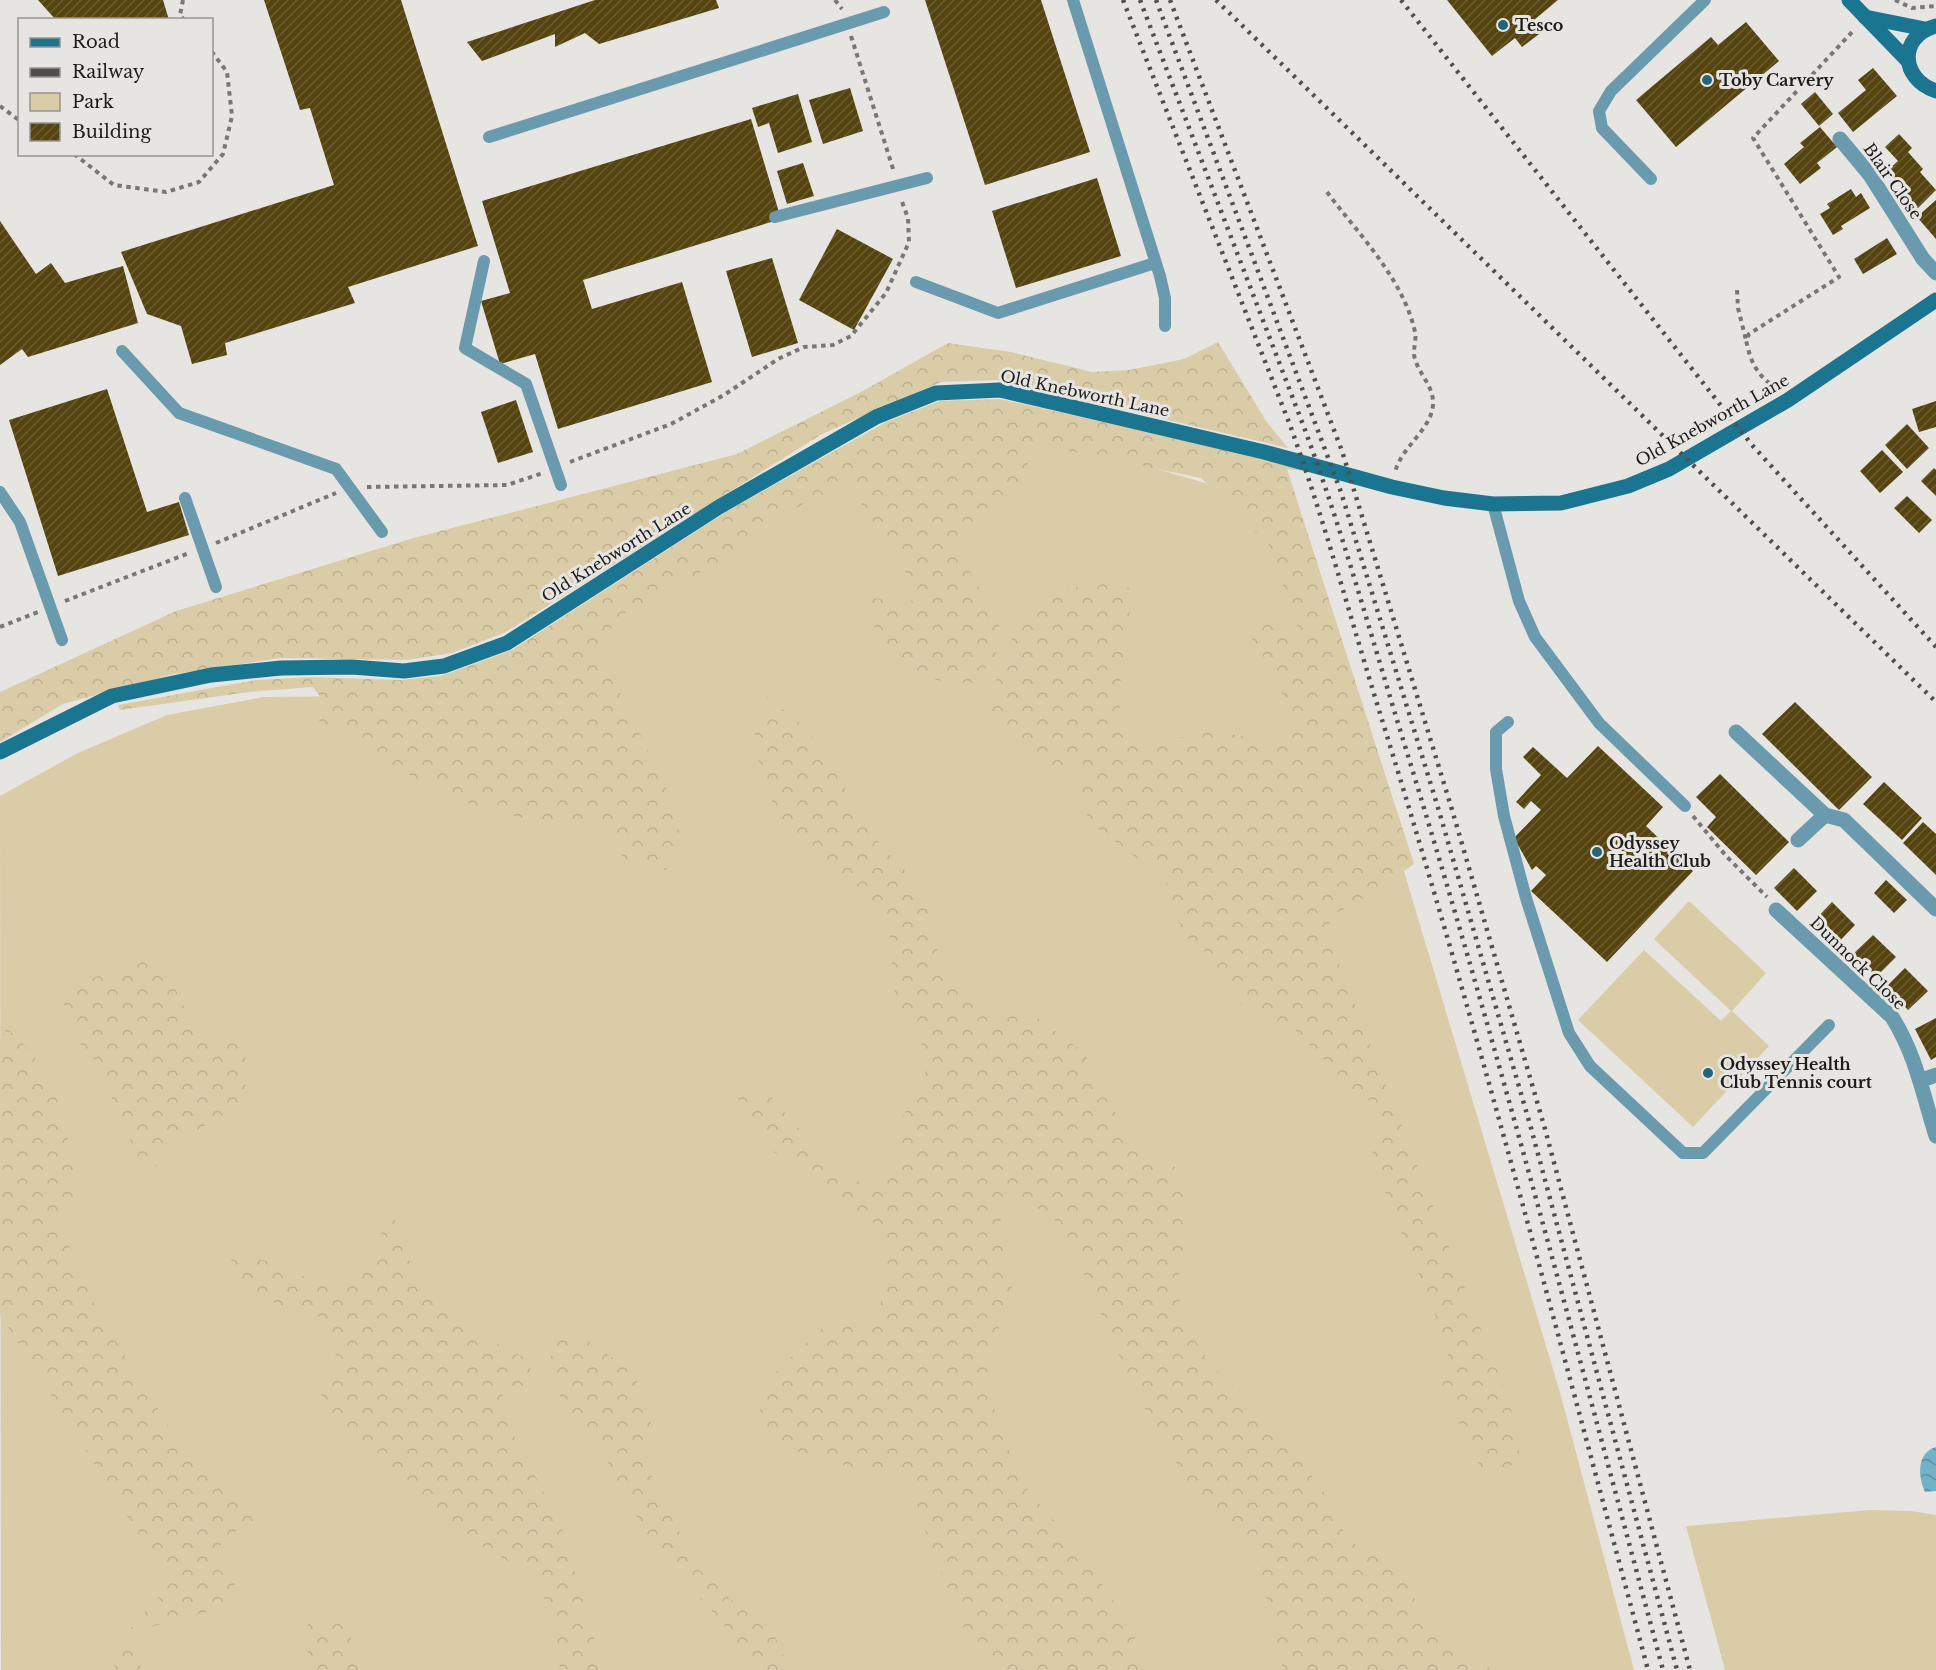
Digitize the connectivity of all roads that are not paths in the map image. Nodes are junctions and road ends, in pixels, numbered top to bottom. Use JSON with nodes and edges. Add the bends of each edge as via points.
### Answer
{"nodes":[{"id":1,"x":1073,"y":0,"type":"edge"},
{"id":2,"x":1706,"y":0,"type":"edge"},
{"id":3,"x":1849,"y":0,"type":"edge"},
{"id":4,"x":884,"y":12,"type":"dead end"},
{"id":5,"x":1865,"y":17,"type":"junction"},
{"id":6,"x":1931,"y":27,"type":"edge"},
{"id":7,"x":1908,"y":61,"type":"junction"},
{"id":8,"x":1936,"y":91,"type":"edge"},
{"id":9,"x":489,"y":137,"type":"dead end"},
{"id":10,"x":1840,"y":139,"type":"dead end"},
{"id":11,"x":927,"y":178,"type":"dead end"},
{"id":12,"x":1651,"y":178,"type":"dead end"},
{"id":13,"x":775,"y":217,"type":"dead end"},
{"id":14,"x":484,"y":261,"type":"dead end"},
{"id":15,"x":1155,"y":263,"type":"junction"},
{"id":16,"x":1936,"y":273,"type":"edge"},
{"id":17,"x":915,"y":282,"type":"dead end"},
{"id":18,"x":1936,"y":300,"type":"edge"},
{"id":19,"x":1165,"y":326,"type":"dead end"},
{"id":20,"x":122,"y":351,"type":"dead end"},
{"id":21,"x":561,"y":485,"type":"dead end"},
{"id":22,"x":0,"y":492,"type":"edge"},
{"id":23,"x":185,"y":498,"type":"dead end"},
{"id":24,"x":1493,"y":504,"type":"junction"},
{"id":25,"x":382,"y":532,"type":"dead end"},
{"id":26,"x":216,"y":587,"type":"dead end"},
{"id":27,"x":62,"y":640,"type":"dead end"},
{"id":28,"x":1508,"y":722,"type":"dead end"},
{"id":29,"x":1737,"y":732,"type":"dead end"},
{"id":30,"x":0,"y":752,"type":"edge"},
{"id":31,"x":1685,"y":806,"type":"road end"},
{"id":32,"x":1825,"y":815,"type":"junction"},
{"id":33,"x":1798,"y":840,"type":"dead end"},
{"id":34,"x":1936,"y":909,"type":"edge"},
{"id":35,"x":1776,"y":910,"type":"road end"},
{"id":36,"x":1829,"y":1026,"type":"dead end"},
{"id":37,"x":1929,"y":1078,"type":"edge"},
{"id":38,"x":1936,"y":1136,"type":"edge"}],
"edges":[{"from":1,"to":15,"type":"lane"},
{"from":2,"to":12,"type":"lane","via":[[1611,91],[1599,111],[1602,128]]},
{"from":3,"to":5,"type":"street"},
{"from":4,"to":9,"type":"lane"},
{"from":5,"to":6,"type":"street"},
{"from":5,"to":7,"type":"street"},
{"from":6,"to":7,"type":"street","via":[[1912,42]]},
{"from":7,"to":8,"type":"street","via":[[1913,76],[1924,87]]},
{"from":10,"to":16,"type":"street","name":"Blair Close","via":[[1870,175]]},
{"from":11,"to":13,"type":"lane"},
{"from":14,"to":21,"type":"lane","via":[[465,348],[526,384]]},
{"from":15,"to":17,"type":"lane","via":[[998,313]]},
{"from":15,"to":19,"type":"lane","via":[[1166,298]]},
{"from":18,"to":24,"type":"street","name":"Old Knebworth Lane","via":[[1788,400],[1669,468],[1628,486],[1561,503]]},
{"from":20,"to":25,"type":"lane","via":[[179,413],[336,468]]},
{"from":22,"to":27,"type":"lane","via":[[20,522]]},
{"from":23,"to":26,"type":"lane"},
{"from":24,"to":30,"type":"street","name":"Old Knebworth Lane","via":[[1392,487],[1264,452],[1000,390],[936,393],[876,417],[719,507],[507,643],[434,668],[280,668],[211,675],[112,696]]},
{"from":24,"to":31,"type":"lane","via":[[1519,601],[1536,638],[1599,723]]},
{"from":28,"to":36,"type":"lane","via":[[1496,732],[1496,769],[1504,816],[1569,1033],[1590,1066],[1683,1153],[1703,1153]]},
{"from":29,"to":32,"type":"street"},
{"from":32,"to":33,"type":"street"},
{"from":32,"to":34,"type":"street","via":[[1844,820]]},
{"from":35,"to":37,"type":"street","name":"Dunnock Close","via":[[1892,1017]]},
{"from":37,"to":38,"type":"street","name":"Dunnock Close"}]}
